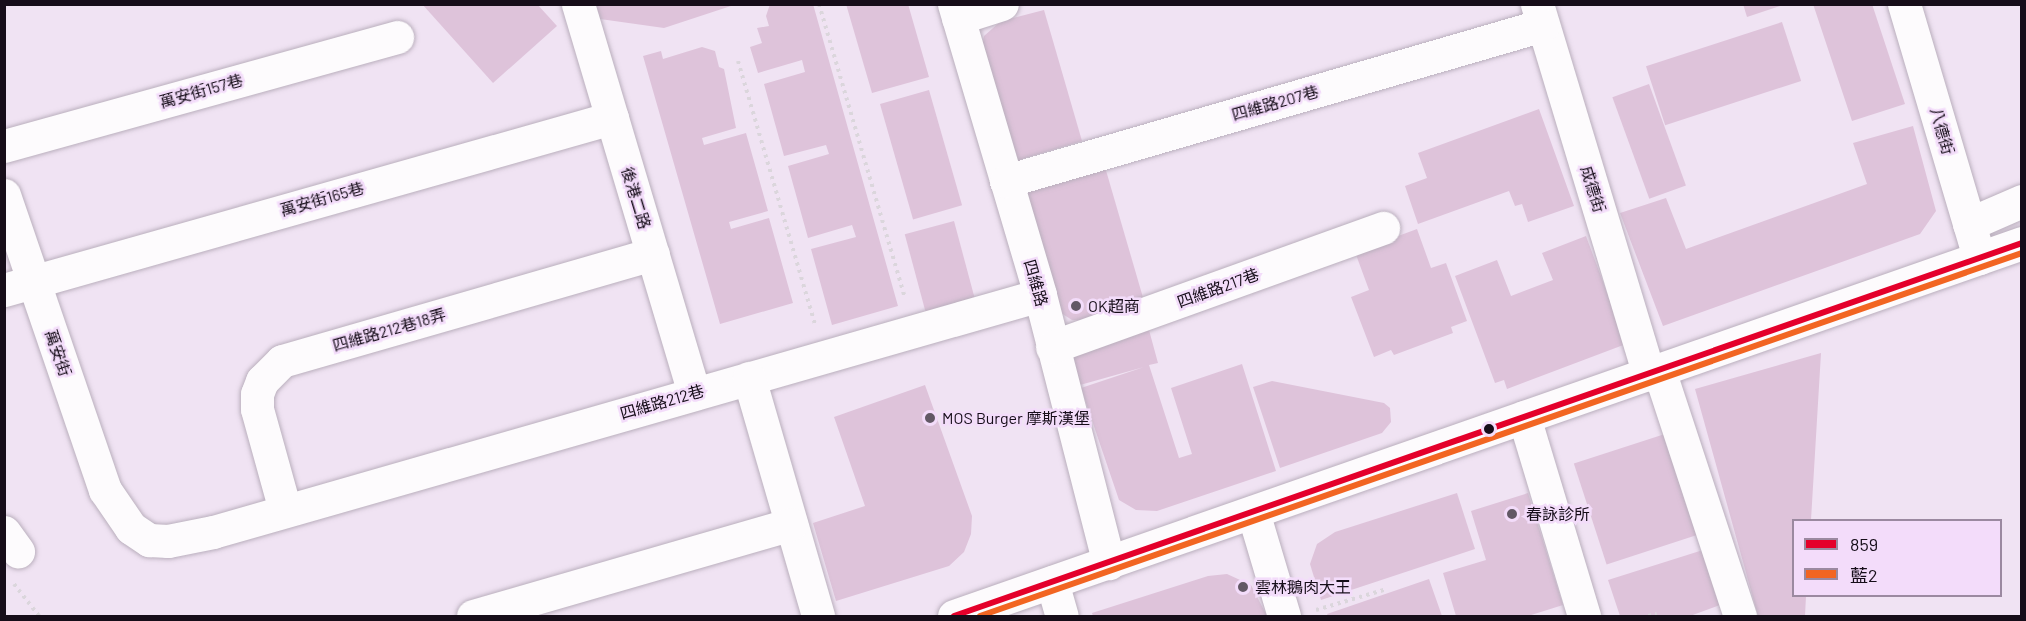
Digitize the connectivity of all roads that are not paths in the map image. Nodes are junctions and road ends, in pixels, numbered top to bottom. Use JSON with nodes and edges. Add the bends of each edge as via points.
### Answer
{"nodes":[{"id":1,"x":578,"y":4,"type":"edge"},
{"id":2,"x":1002,"y":4,"type":"edge"},
{"id":3,"x":1905,"y":4,"type":"edge"},
{"id":4,"x":956,"y":11,"type":"edge"},
{"id":5,"x":1540,"y":15,"type":"edge"},
{"id":6,"x":397,"y":37,"type":"dead end"},
{"id":7,"x":612,"y":118,"type":"junction"},
{"id":8,"x":4,"y":146,"type":"edge"},
{"id":9,"x":1006,"y":181,"type":"junction"},
{"id":10,"x":4,"y":195,"type":"edge"},
{"id":11,"x":2022,"y":201,"type":"edge"},
{"id":12,"x":1969,"y":224,"type":"junction"},
{"id":13,"x":1383,"y":228,"type":"dead end"},
{"id":14,"x":2022,"y":243,"type":"edge"},
{"id":15,"x":653,"y":254,"type":"junction"},
{"id":16,"x":1979,"y":258,"type":"junction"},
{"id":17,"x":18,"y":285,"type":"edge"},
{"id":18,"x":1040,"y":295,"type":"junction"},
{"id":19,"x":1053,"y":347,"type":"junction"},
{"id":20,"x":1654,"y":372,"type":"junction"},
{"id":21,"x":749,"y":378,"type":"junction"},
{"id":22,"x":694,"y":392,"type":"junction"},
{"id":23,"x":1524,"y":417,"type":"junction"},
{"id":24,"x":285,"y":510,"type":"junction"},
{"id":25,"x":1253,"y":512,"type":"junction"},
{"id":26,"x":791,"y":524,"type":"junction"},
{"id":27,"x":1109,"y":563,"type":"junction"},
{"id":28,"x":1052,"y":582,"type":"junction"},
{"id":29,"x":1298,"y":614,"type":"edge"},
{"id":30,"x":473,"y":616,"type":"edge"},
{"id":31,"x":818,"y":616,"type":"edge"},
{"id":32,"x":954,"y":616,"type":"edge"},
{"id":33,"x":1062,"y":616,"type":"edge"},
{"id":34,"x":1584,"y":616,"type":"edge"},
{"id":35,"x":1740,"y":616,"type":"edge"}],
"edges":[{"from":1,"to":7,"type":"street","name":"後港二路"},
{"from":2,"to":4,"type":"street"},
{"from":3,"to":12,"type":"street","name":"八德街"},
{"from":4,"to":9,"type":"street","name":"四維路"},
{"from":5,"to":9,"type":"street","name":"四維路207巷"},
{"from":5,"to":20,"type":"street","name":"成德街"},
{"from":6,"to":8,"type":"street","name":"萬安街157巷"},
{"from":7,"to":15,"type":"street","name":"後港二路"},
{"from":7,"to":17,"type":"street","name":"萬安街165巷"},
{"from":9,"to":18,"type":"street","name":"四維路"},
{"from":10,"to":17,"type":"street","name":"萬安街"},
{"from":11,"to":12,"type":"street"},
{"from":12,"to":16,"type":"street","name":"八德街"},
{"from":13,"to":19,"type":"street","name":"四維路217巷"},
{"from":14,"to":16,"type":"street"},
{"from":15,"to":22,"type":"street","name":"後港二路"},
{"from":15,"to":24,"type":"street","name":"四維路212巷18弄","via":[[282,361],[262,381],[257,409]]},
{"from":16,"to":20,"type":"street"},
{"from":17,"to":24,"type":"street","name":"萬安街","via":[[105,490],[131,528],[149,540],[168,541]]},
{"from":18,"to":19,"type":"street","name":"四維路"},
{"from":18,"to":21,"type":"street","name":"四維路212巷"},
{"from":19,"to":27,"type":"street","name":"四維路"},
{"from":20,"to":23,"type":"street"},
{"from":20,"to":35,"type":"street","name":"成德街"},
{"from":21,"to":22,"type":"street","name":"四維路212巷"},
{"from":21,"to":26,"type":"street"},
{"from":22,"to":24,"type":"street","name":"四維路212巷"},
{"from":23,"to":25,"type":"street"},
{"from":23,"to":34,"type":"street"},
{"from":25,"to":27,"type":"street"},
{"from":25,"to":29,"type":"street"},
{"from":26,"to":30,"type":"street"},
{"from":26,"to":31,"type":"street"},
{"from":27,"to":28,"type":"street"},
{"from":28,"to":32,"type":"street"},
{"from":28,"to":33,"type":"street"}]}
